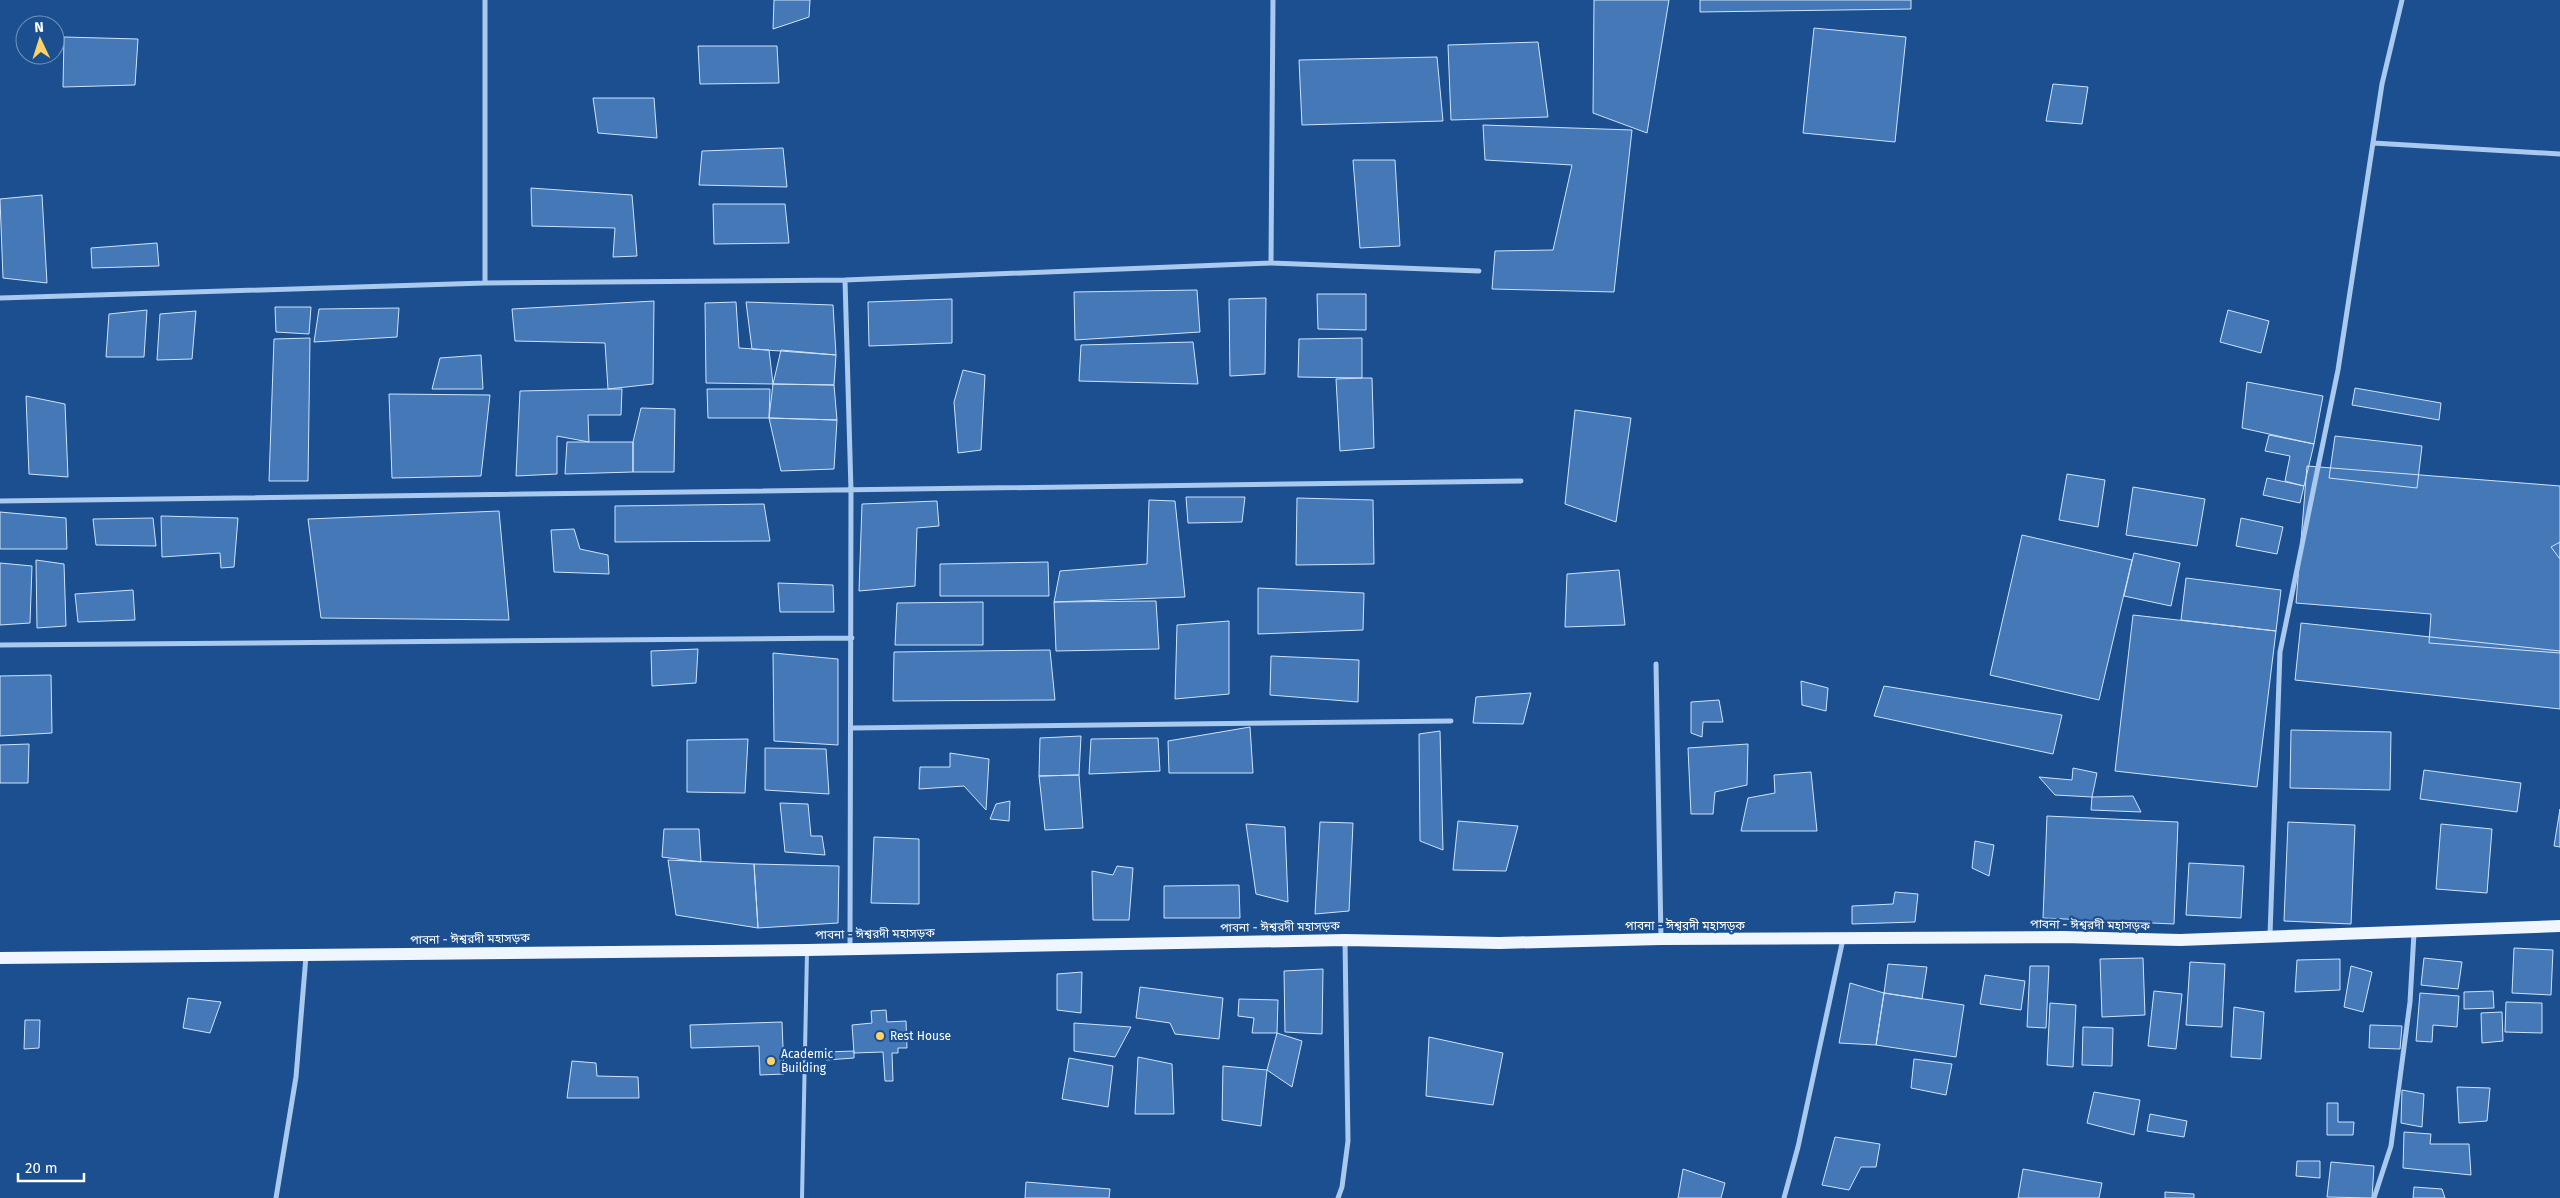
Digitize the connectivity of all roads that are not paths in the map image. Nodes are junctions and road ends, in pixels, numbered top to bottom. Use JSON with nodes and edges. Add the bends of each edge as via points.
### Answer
{"nodes":[{"id":1,"x":485,"y":0,"type":"edge"},
{"id":2,"x":1273,"y":0,"type":"edge"},
{"id":3,"x":2402,"y":0,"type":"edge"},
{"id":4,"x":2373,"y":143,"type":"junction"},
{"id":5,"x":2560,"y":154,"type":"edge"},
{"id":6,"x":1271,"y":263,"type":"junction"},
{"id":7,"x":1479,"y":271,"type":"dead end"},
{"id":8,"x":845,"y":280,"type":"junction"},
{"id":9,"x":485,"y":283,"type":"junction"},
{"id":10,"x":0,"y":298,"type":"edge"},
{"id":11,"x":1520,"y":481,"type":"dead end"},
{"id":12,"x":851,"y":491,"type":"junction"},
{"id":13,"x":0,"y":500,"type":"edge"},
{"id":14,"x":852,"y":638,"type":"junction"},
{"id":15,"x":0,"y":645,"type":"edge"},
{"id":16,"x":1656,"y":664,"type":"dead end"},
{"id":17,"x":1451,"y":721,"type":"dead end"},
{"id":18,"x":852,"y":728,"type":"junction"},
{"id":19,"x":2560,"y":926,"type":"edge"},
{"id":20,"x":2414,"y":932,"type":"junction"},
{"id":21,"x":2270,"y":938,"type":"junction"},
{"id":22,"x":1661,"y":939,"type":"junction"},
{"id":23,"x":1843,"y":939,"type":"junction"},
{"id":24,"x":1344,"y":940,"type":"junction"},
{"id":25,"x":850,"y":948,"type":"junction"},
{"id":26,"x":807,"y":950,"type":"junction"},
{"id":27,"x":306,"y":955,"type":"junction"},
{"id":28,"x":0,"y":958,"type":"edge"},
{"id":29,"x":276,"y":1198,"type":"edge"},
{"id":30,"x":802,"y":1198,"type":"edge"},
{"id":31,"x":1338,"y":1198,"type":"edge"},
{"id":32,"x":1784,"y":1198,"type":"edge"},
{"id":33,"x":2374,"y":1198,"type":"edge"}],
"edges":[{"from":1,"to":9,"type":"street"},
{"from":2,"to":6,"type":"street"},
{"from":3,"to":4,"type":"street","via":[[2382,84]]},
{"from":4,"to":5,"type":"street"},
{"from":4,"to":21,"type":"street","via":[[2338,370],[2280,652]]},
{"from":6,"to":7,"type":"street"},
{"from":6,"to":8,"type":"street"},
{"from":8,"to":9,"type":"street"},
{"from":8,"to":12,"type":"street"},
{"from":9,"to":10,"type":"street"},
{"from":11,"to":12,"type":"street"},
{"from":12,"to":13,"type":"street"},
{"from":12,"to":14,"type":"street"},
{"from":14,"to":15,"type":"street"},
{"from":14,"to":18,"type":"street"},
{"from":16,"to":22,"type":"street"},
{"from":17,"to":18,"type":"street"},
{"from":18,"to":25,"type":"street"},
{"from":19,"to":20,"type":"main road","name":"পাবনা - ঈশ্বরদী মহাসড়ক"},
{"from":20,"to":21,"type":"main road","name":"পাবনা - ঈশ্বরদী মহাসড়ক"},
{"from":20,"to":33,"type":"street","via":[[2410,1002],[2391,1146]]},
{"from":21,"to":23,"type":"main road","name":"পাবনা - ঈশ্বরদী মহাসড়ক"},
{"from":22,"to":23,"type":"main road","name":"পাবনা - ঈশ্বরদী মহাসড়ক"},
{"from":22,"to":24,"type":"main road","name":"পাবনা - ঈশ্বরদী মহাসড়ক","via":[[1499,943]]},
{"from":23,"to":32,"type":"street"},
{"from":24,"to":25,"type":"main road","name":"পাবনা - ঈশ্বরদী মহাসড়ক"},
{"from":24,"to":31,"type":"street","via":[[1348,1141]]},
{"from":25,"to":26,"type":"main road","name":"পাবনা - ঈশ্বরদী মহাসড়ক"},
{"from":26,"to":27,"type":"main road","name":"পাবনা - ঈশ্বরদী মহাসড়ক"},
{"from":26,"to":30,"type":"lane"},
{"from":27,"to":28,"type":"main road","name":"পাবনা - ঈশ্বরদী মহাসড়ক"},
{"from":27,"to":29,"type":"street","via":[[296,1077]]}]}
